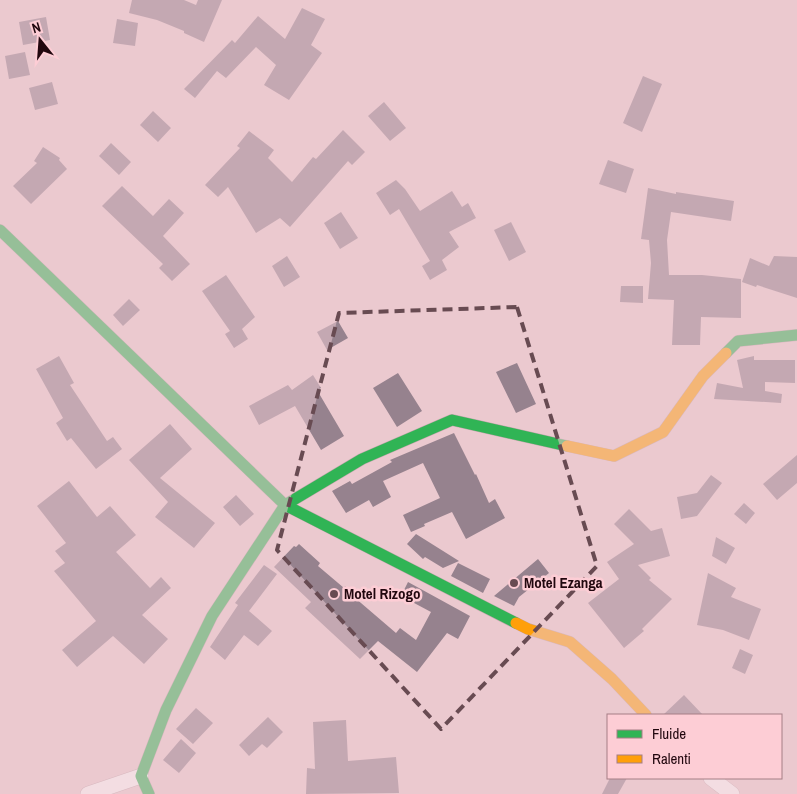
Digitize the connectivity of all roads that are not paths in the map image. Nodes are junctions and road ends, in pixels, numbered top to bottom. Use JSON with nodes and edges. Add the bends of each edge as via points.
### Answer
{"nodes":[{"id":1,"x":0,"y":230,"type":"edge"},
{"id":2,"x":797,"y":335,"type":"edge"},
{"id":3,"x":285,"y":505,"type":"junction"},
{"id":4,"x":645,"y":714,"type":"edge"},
{"id":5,"x":141,"y":776,"type":"junction"},
{"id":6,"x":712,"y":779,"type":"edge"},
{"id":7,"x":88,"y":794,"type":"edge"},
{"id":8,"x":149,"y":794,"type":"edge"},
{"id":9,"x":732,"y":794,"type":"edge"}],
"edges":[{"from":1,"to":3,"type":"street"},
{"from":2,"to":3,"type":"street","via":[[738,341],[703,376],[663,432],[614,456],[452,420],[362,459]]},
{"from":3,"to":4,"type":"street","via":[[528,629],[570,642],[612,678]]},
{"from":3,"to":5,"type":"street","via":[[212,616],[166,710]]},
{"from":5,"to":7,"type":"street"},
{"from":5,"to":8,"type":"street"},
{"from":6,"to":9,"type":"street"}]}
